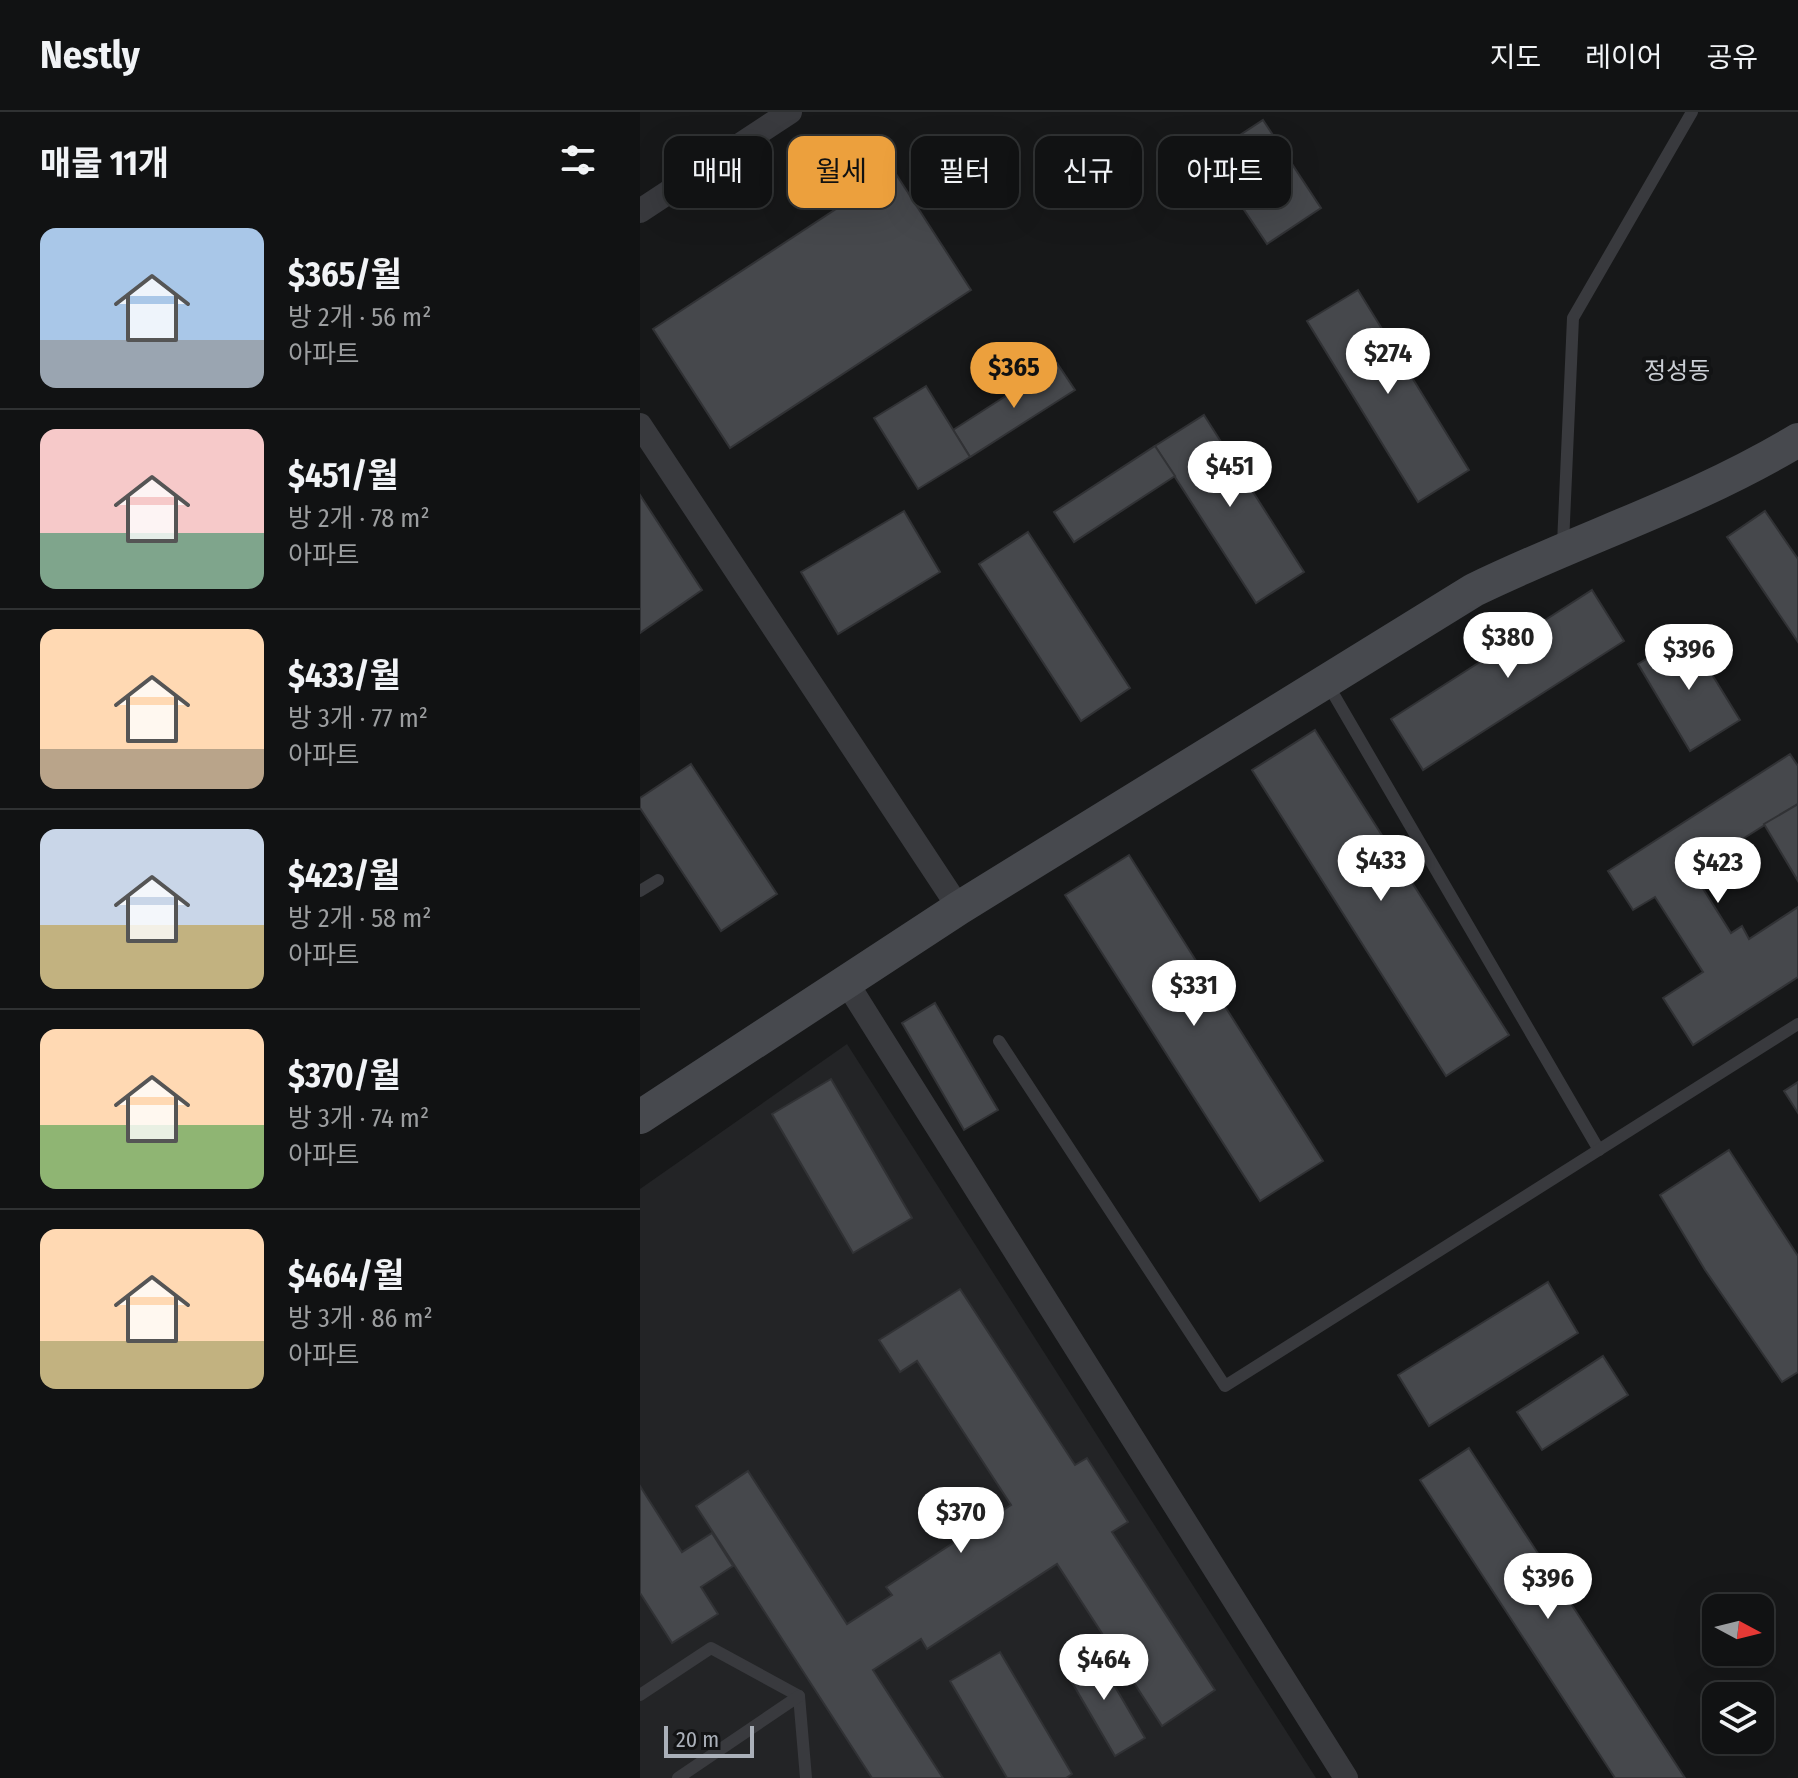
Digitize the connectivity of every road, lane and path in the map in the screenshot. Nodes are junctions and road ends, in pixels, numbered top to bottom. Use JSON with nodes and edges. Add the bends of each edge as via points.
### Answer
{"nodes":[{"id":1,"x":790,"y":112,"type":"edge"},
{"id":2,"x":1692,"y":112,"type":"edge"},
{"id":3,"x":640,"y":211,"type":"edge"},
{"id":4,"x":640,"y":425,"type":"edge"},
{"id":5,"x":1798,"y":440,"type":"edge"},
{"id":6,"x":1563,"y":548,"type":"junction"},
{"id":7,"x":1326,"y":681,"type":"junction"},
{"id":8,"x":658,"y":880,"type":"dead end"},
{"id":9,"x":640,"y":891,"type":"edge"},
{"id":10,"x":959,"y":908,"type":"junction"},
{"id":11,"x":845,"y":980,"type":"junction"},
{"id":12,"x":1798,"y":1024,"type":"edge"},
{"id":13,"x":999,"y":1041,"type":"dead end"},
{"id":14,"x":640,"y":1117,"type":"edge"},
{"id":15,"x":1599,"y":1150,"type":"junction"},
{"id":16,"x":640,"y":1695,"type":"edge"},
{"id":17,"x":799,"y":1696,"type":"junction"},
{"id":18,"x":678,"y":1778,"type":"edge"},
{"id":19,"x":806,"y":1778,"type":"edge"},
{"id":20,"x":1346,"y":1778,"type":"edge"}],
"edges":[{"from":1,"to":3,"type":"street"},
{"from":2,"to":6,"type":"lane","via":[[1573,318]]},
{"from":4,"to":10,"type":"street"},
{"from":5,"to":6,"type":"street","via":[[1685,500]]},
{"from":6,"to":7,"type":"street","via":[[1474,590]]},
{"from":7,"to":10,"type":"street"},
{"from":7,"to":15,"type":"lane"},
{"from":8,"to":9,"type":"lane"},
{"from":10,"to":11,"type":"street"},
{"from":11,"to":14,"type":"street"},
{"from":11,"to":20,"type":"street"},
{"from":12,"to":15,"type":"lane"},
{"from":13,"to":15,"type":"lane","via":[[1225,1386]]},
{"from":16,"to":17,"type":"lane","via":[[711,1648]]},
{"from":17,"to":18,"type":"lane"},
{"from":17,"to":19,"type":"lane"}]}
